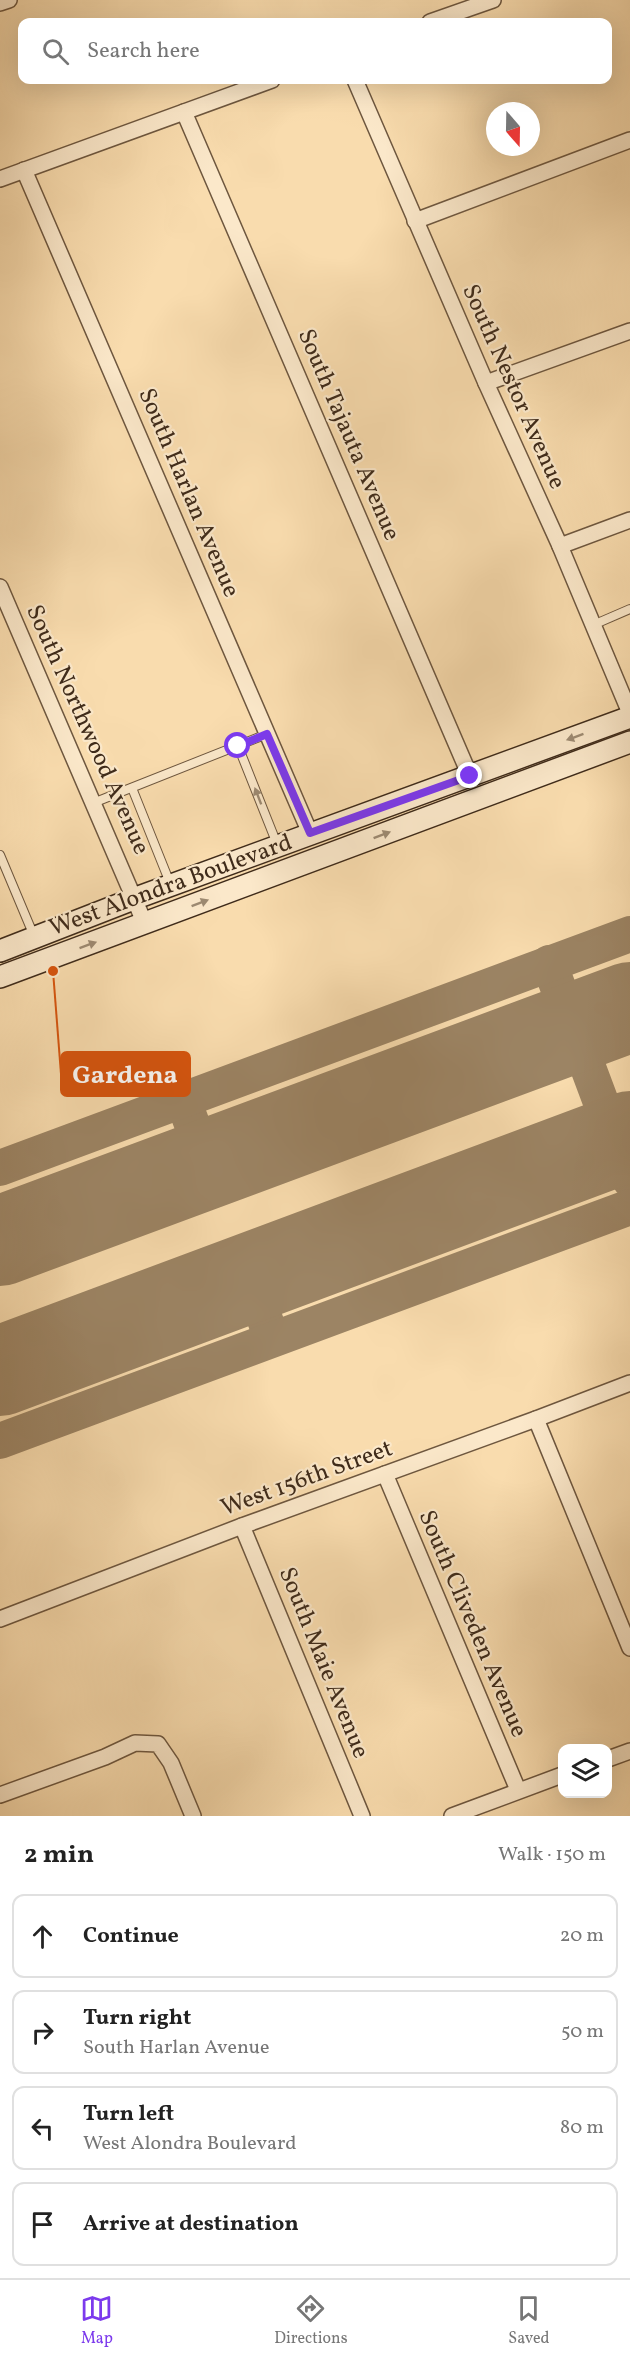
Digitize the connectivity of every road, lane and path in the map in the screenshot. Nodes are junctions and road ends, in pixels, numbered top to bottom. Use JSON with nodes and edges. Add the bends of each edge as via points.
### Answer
{"nodes":[{"id":1,"x":9,"y":0,"type":"edge"},
{"id":2,"x":493,"y":0,"type":"edge"},
{"id":3,"x":0,"y":3,"type":"edge"},
{"id":4,"x":441,"y":18,"type":"edge"},
{"id":5,"x":261,"y":84,"type":"edge"},
{"id":6,"x":357,"y":84,"type":"edge"},
{"id":7,"x":184,"y":112,"type":"junction"},
{"id":8,"x":630,"y":140,"type":"edge"},
{"id":9,"x":24,"y":170,"type":"junction"},
{"id":10,"x":0,"y":179,"type":"edge"},
{"id":11,"x":415,"y":220,"type":"junction"},
{"id":12,"x":630,"y":330,"type":"edge"},
{"id":13,"x":486,"y":383,"type":"junction"},
{"id":14,"x":630,"y":520,"type":"edge"},
{"id":15,"x":560,"y":546,"type":"junction"},
{"id":16,"x":0,"y":587,"type":"edge"},
{"id":17,"x":630,"y":609,"type":"edge"},
{"id":18,"x":592,"y":625,"type":"junction"},
{"id":19,"x":630,"y":715,"type":"edge"},
{"id":20,"x":267,"y":734,"type":"junction"},
{"id":21,"x":630,"y":742,"type":"edge"},
{"id":22,"x":238,"y":746,"type":"junction"},
{"id":23,"x":470,"y":776,"type":"junction"},
{"id":24,"x":132,"y":788,"type":"junction"},
{"id":25,"x":93,"y":803,"type":"junction"},
{"id":26,"x":310,"y":833,"type":"junction"},
{"id":27,"x":277,"y":846,"type":"junction"},
{"id":28,"x":0,"y":855,"type":"edge"},
{"id":29,"x":171,"y":885,"type":"junction"},
{"id":30,"x":136,"y":898,"type":"junction"},
{"id":31,"x":145,"y":924,"type":"junction"},
{"id":32,"x":34,"y":938,"type":"junction"},
{"id":33,"x":0,"y":951,"type":"edge"},
{"id":34,"x":0,"y":977,"type":"edge"},
{"id":35,"x":630,"y":1383,"type":"edge"},
{"id":36,"x":536,"y":1419,"type":"junction"},
{"id":37,"x":385,"y":1474,"type":"junction"},
{"id":38,"x":242,"y":1526,"type":"junction"},
{"id":39,"x":0,"y":1619,"type":"edge"},
{"id":40,"x":630,"y":1648,"type":"edge"},
{"id":41,"x":630,"y":1751,"type":"edge"},
{"id":42,"x":612,"y":1758,"type":"edge"},
{"id":43,"x":558,"y":1776,"type":"edge"},
{"id":44,"x":518,"y":1790,"type":"junction"},
{"id":45,"x":0,"y":1795,"type":"edge"},
{"id":46,"x":193,"y":1816,"type":"edge"},
{"id":47,"x":362,"y":1816,"type":"edge"},
{"id":48,"x":452,"y":1816,"type":"edge"}],
"edges":[{"from":1,"to":3,"type":"street"},
{"from":2,"to":4,"type":"street"},
{"from":5,"to":7,"type":"street"},
{"from":6,"to":11,"type":"street","name":"South Nestor Avenue"},
{"from":7,"to":9,"type":"street"},
{"from":7,"to":23,"type":"street","name":"South Tajauta Avenue"},
{"from":8,"to":11,"type":"street"},
{"from":9,"to":10,"type":"street"},
{"from":9,"to":20,"type":"street","name":"South Harlan Avenue"},
{"from":11,"to":13,"type":"street","name":"South Nestor Avenue"},
{"from":12,"to":13,"type":"street"},
{"from":13,"to":15,"type":"street","name":"South Nestor Avenue"},
{"from":14,"to":15,"type":"street"},
{"from":15,"to":18,"type":"street","name":"South Nestor Avenue"},
{"from":16,"to":25,"type":"street","name":"South Northwood Avenue"},
{"from":17,"to":18,"type":"lane"},
{"from":18,"to":19,"type":"street","name":"South Nestor Avenue"},
{"from":19,"to":23,"type":"main road","name":"West Alondra Boulevard","one_way":true},
{"from":20,"to":22,"type":"lane"},
{"from":20,"to":26,"type":"street","name":"South Harlan Avenue"},
{"from":31,"to":21,"type":"main road","name":"West Alondra Boulevard","one_way":true},
{"from":22,"to":24,"type":"lane"},
{"from":27,"to":22,"type":"lane","one_way":true},
{"from":23,"to":26,"type":"main road","name":"West Alondra Boulevard"},
{"from":24,"to":25,"type":"lane"},
{"from":24,"to":29,"type":"lane"},
{"from":25,"to":30,"type":"street","name":"South Northwood Avenue"},
{"from":26,"to":27,"type":"main road","name":"West Alondra Boulevard"},
{"from":27,"to":29,"type":"main road","name":"West Alondra Boulevard"},
{"from":28,"to":32,"type":"lane"},
{"from":29,"to":30,"type":"main road","name":"West Alondra Boulevard"},
{"from":30,"to":31,"type":"street","name":"South Northwood Avenue"},
{"from":30,"to":32,"type":"main road","name":"West Alondra Boulevard"},
{"from":34,"to":31,"type":"main road","name":"West Alondra Boulevard","one_way":true},
{"from":32,"to":33,"type":"main road","name":"West Alondra Boulevard"},
{"from":35,"to":36,"type":"street","name":"West 156th Street"},
{"from":36,"to":37,"type":"street","name":"West 156th Street"},
{"from":36,"to":40,"type":"street"},
{"from":37,"to":38,"type":"street","name":"West 156th Street"},
{"from":37,"to":44,"type":"street","name":"South Cliveden Avenue"},
{"from":38,"to":39,"type":"street","name":"West 156th Street"},
{"from":38,"to":47,"type":"street","name":"South Maie Avenue"},
{"from":41,"to":42,"type":"street"},
{"from":43,"to":44,"type":"street"},
{"from":44,"to":48,"type":"street"},
{"from":45,"to":46,"type":"street","via":[[135,1743],[158,1744],[171,1763]]}]}
